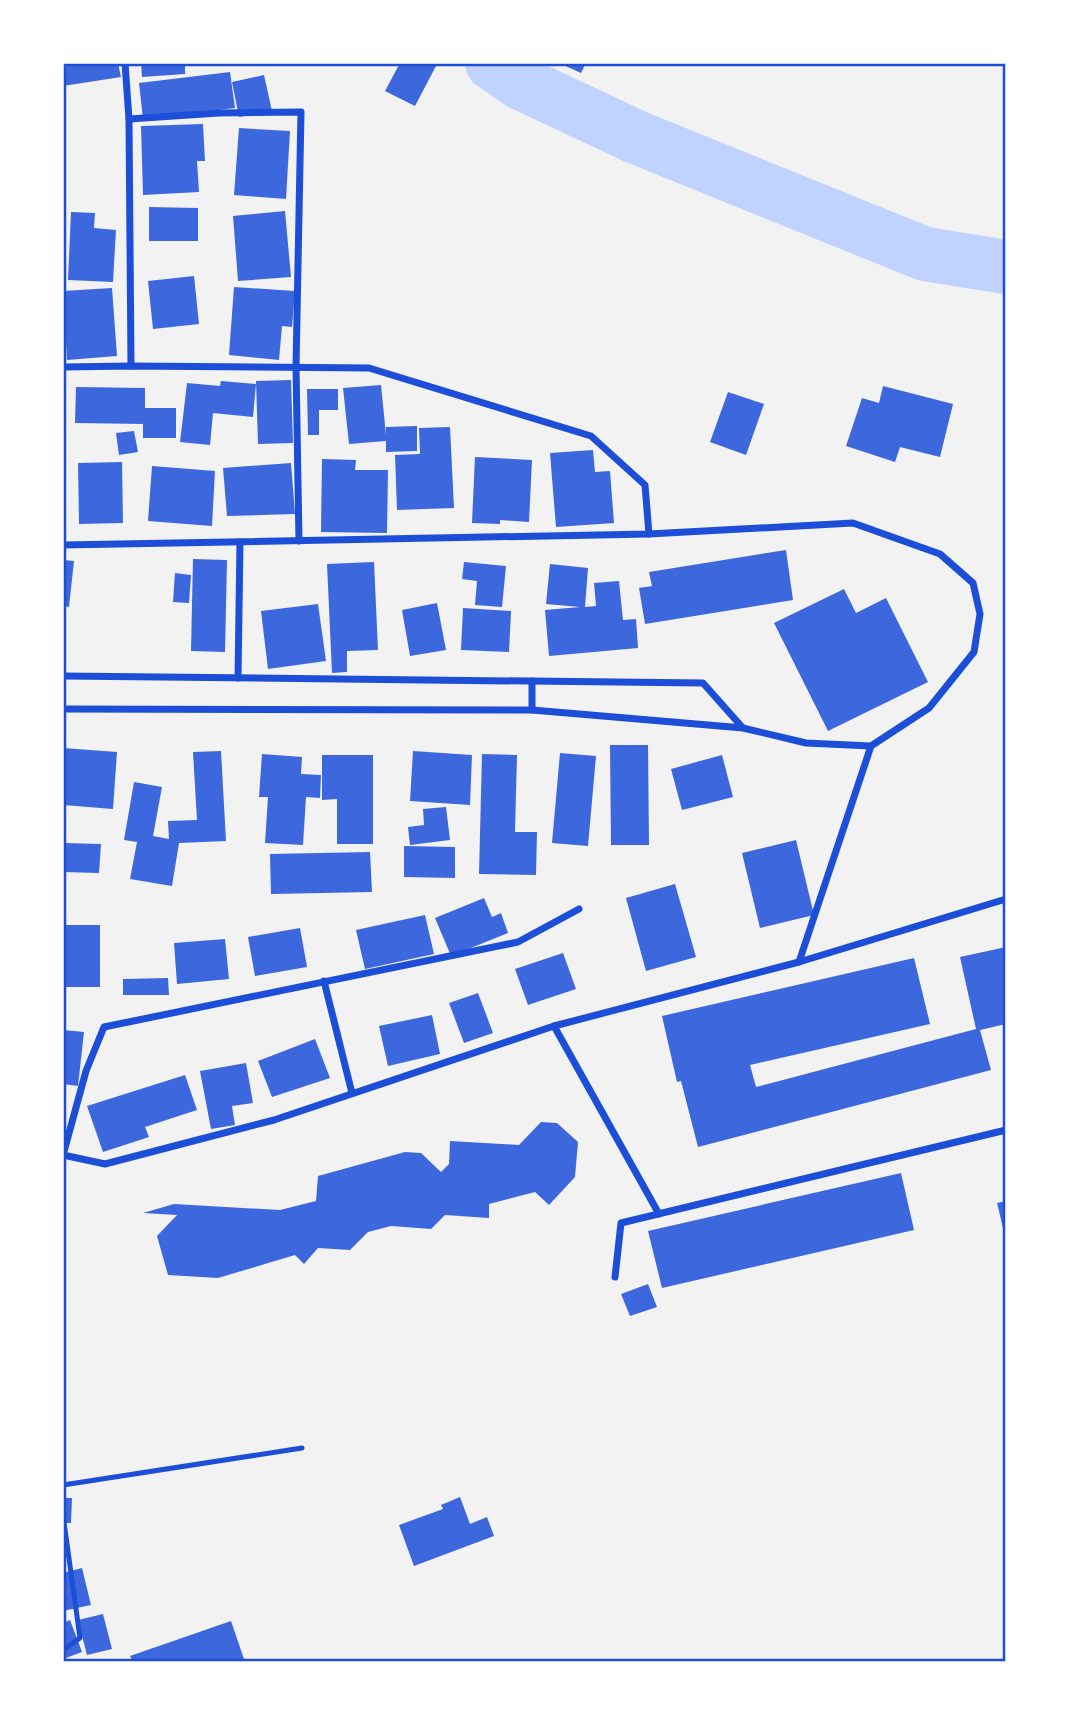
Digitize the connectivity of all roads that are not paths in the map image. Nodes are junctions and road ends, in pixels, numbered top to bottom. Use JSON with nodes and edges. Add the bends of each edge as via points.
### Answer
{"nodes":[{"id":1,"x":125,"y":63,"type":"edge"},
{"id":2,"x":130,"y":118,"type":"junction"},
{"id":3,"x":131,"y":366,"type":"junction"},
{"id":4,"x":296,"y":367,"type":"junction"},
{"id":5,"x":63,"y":368,"type":"edge"},
{"id":6,"x":649,"y":534,"type":"junction"},
{"id":7,"x":299,"y":541,"type":"junction"},
{"id":8,"x":240,"y":542,"type":"junction"},
{"id":9,"x":63,"y":545,"type":"edge"},
{"id":10,"x":63,"y":676,"type":"edge"},
{"id":11,"x":238,"y":678,"type":"junction"},
{"id":12,"x":531,"y":681,"type":"junction"},
{"id":13,"x":63,"y":709,"type":"edge"},
{"id":14,"x":532,"y":710,"type":"junction"},
{"id":15,"x":743,"y":728,"type":"junction"},
{"id":16,"x":871,"y":746,"type":"junction"},
{"id":17,"x":1006,"y":899,"type":"edge"},
{"id":18,"x":579,"y":909,"type":"dead end"},
{"id":19,"x":799,"y":962,"type":"junction"},
{"id":20,"x":324,"y":981,"type":"junction"},
{"id":21,"x":554,"y":1026,"type":"junction"},
{"id":22,"x":352,"y":1093,"type":"junction"},
{"id":23,"x":1006,"y":1130,"type":"edge"},
{"id":24,"x":63,"y":1155,"type":"edge"},
{"id":25,"x":659,"y":1214,"type":"junction"},
{"id":26,"x":615,"y":1278,"type":"dead end"},
{"id":27,"x":302,"y":1448,"type":"dead end"},
{"id":28,"x":63,"y":1485,"type":"edge"},
{"id":29,"x":63,"y":1515,"type":"edge"},
{"id":30,"x":63,"y":1650,"type":"edge"}],
"edges":[{"from":1,"to":2,"type":"street"},
{"from":2,"to":3,"type":"street"},
{"from":2,"to":4,"type":"street","via":[[301,112]]},
{"from":3,"to":4,"type":"street"},
{"from":3,"to":5,"type":"street"},
{"from":4,"to":6,"type":"street","via":[[369,368],[591,436],[645,485]]},
{"from":4,"to":7,"type":"street"},
{"from":6,"to":7,"type":"street"},
{"from":6,"to":16,"type":"street","via":[[853,523],[940,554],[973,583],[980,614],[974,652],[929,708]]},
{"from":7,"to":8,"type":"street"},
{"from":8,"to":9,"type":"street"},
{"from":8,"to":11,"type":"street"},
{"from":10,"to":11,"type":"street"},
{"from":11,"to":12,"type":"street"},
{"from":12,"to":14,"type":"street"},
{"from":12,"to":15,"type":"street","via":[[703,683]]},
{"from":13,"to":14,"type":"street"},
{"from":14,"to":15,"type":"street"},
{"from":15,"to":16,"type":"street","via":[[806,743]]},
{"from":16,"to":19,"type":"street"},
{"from":17,"to":19,"type":"street"},
{"from":18,"to":20,"type":"street","via":[[518,942]]},
{"from":19,"to":21,"type":"street"},
{"from":20,"to":22,"type":"street"},
{"from":20,"to":24,"type":"street","via":[[104,1027],[86,1070]]},
{"from":21,"to":22,"type":"street"},
{"from":21,"to":25,"type":"street"},
{"from":22,"to":24,"type":"street","via":[[274,1120],[105,1164]]},
{"from":23,"to":25,"type":"street"},
{"from":25,"to":26,"type":"street","via":[[621,1223]]},
{"from":27,"to":28,"type":"lane"},
{"from":29,"to":30,"type":"lane","via":[[80,1638]]}]}
